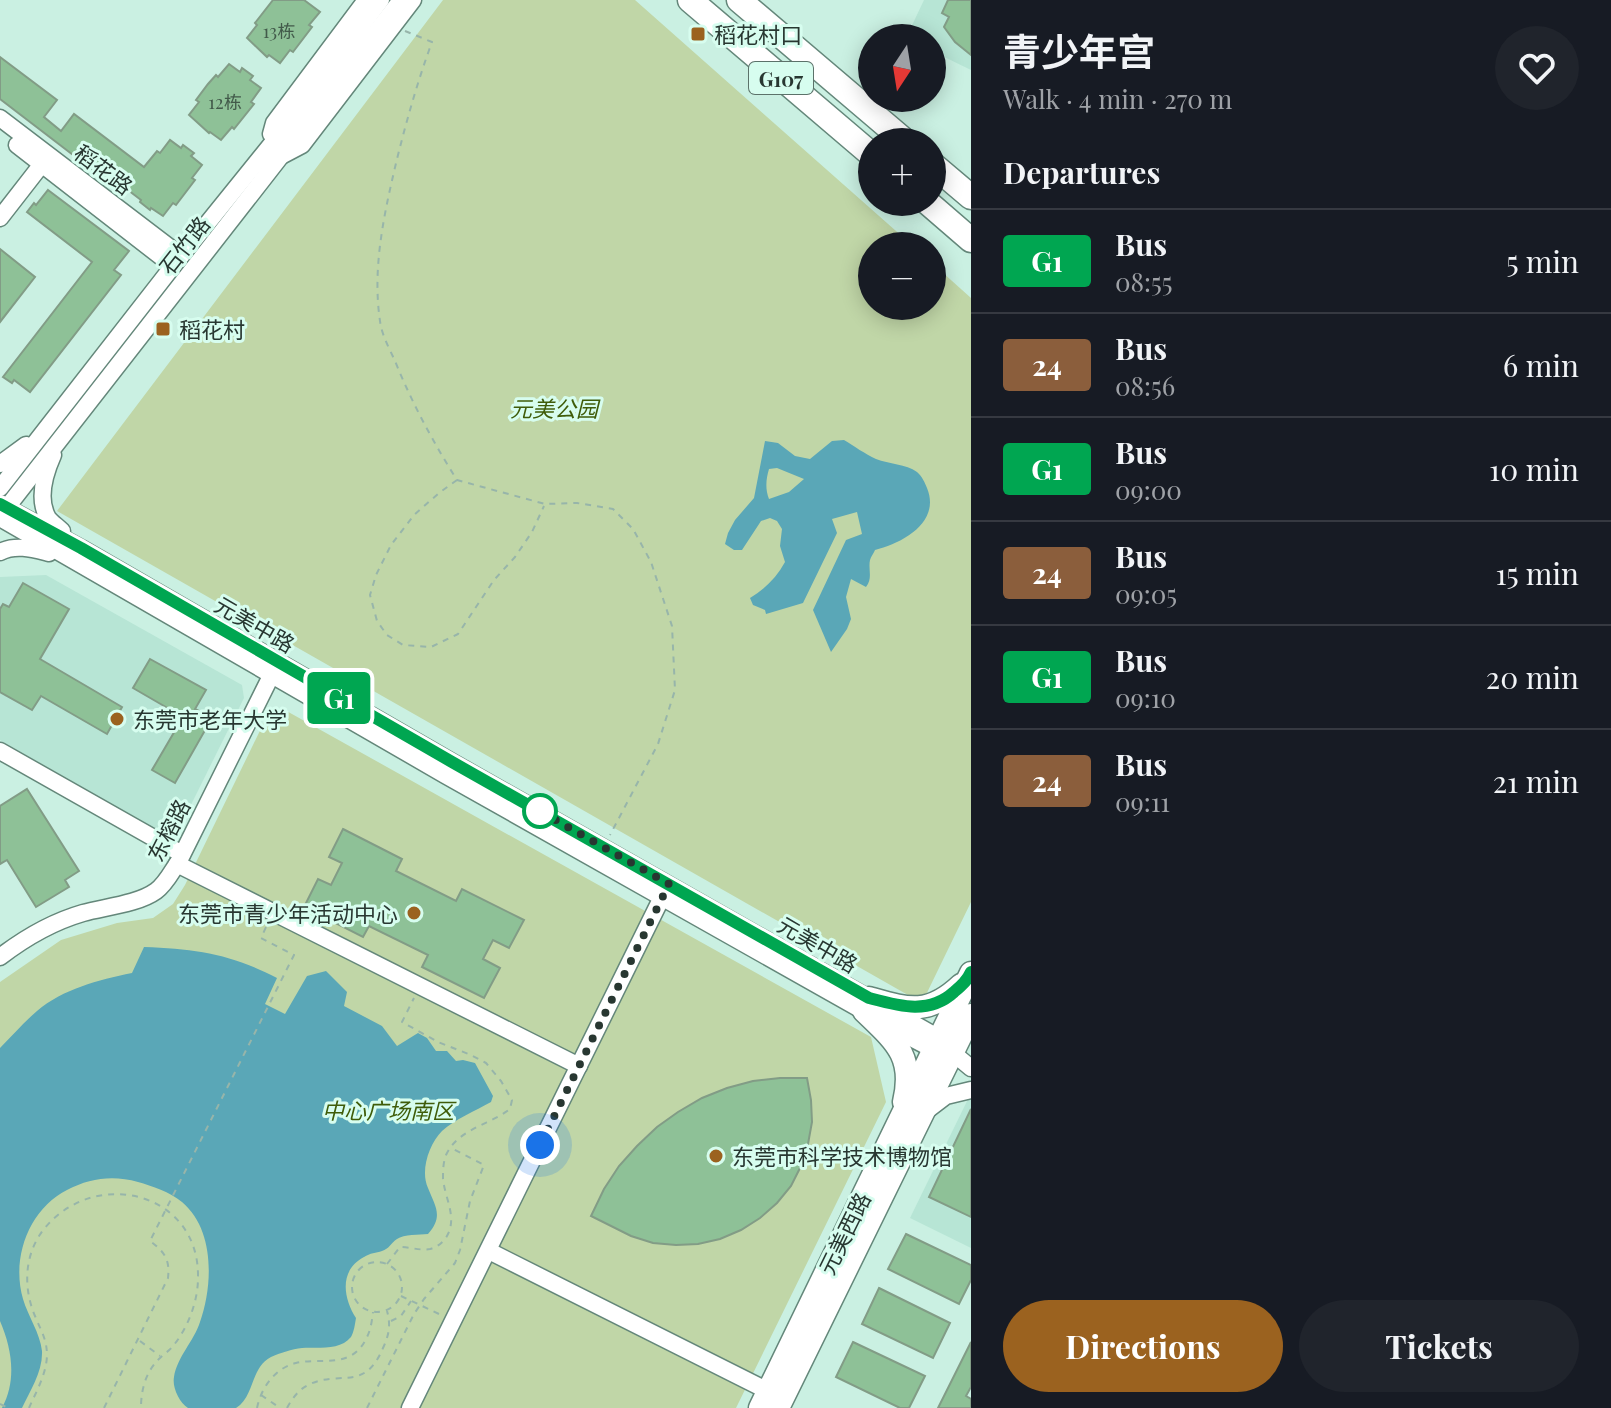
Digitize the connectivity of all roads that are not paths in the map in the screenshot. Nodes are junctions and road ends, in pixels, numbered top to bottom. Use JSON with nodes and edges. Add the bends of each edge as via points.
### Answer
{"nodes":[{"id":1,"x":381,"y":0,"type":"edge"},
{"id":2,"x":401,"y":0,"type":"edge"},
{"id":3,"x":413,"y":0,"type":"edge"},
{"id":4,"x":690,"y":0,"type":"edge"},
{"id":5,"x":739,"y":0,"type":"edge"},
{"id":6,"x":358,"y":4,"type":"edge"},
{"id":7,"x":0,"y":118,"type":"edge"},
{"id":8,"x":890,"y":128,"type":"edge"},
{"id":9,"x":0,"y":131,"type":"edge"},
{"id":10,"x":858,"y":143,"type":"edge"},
{"id":11,"x":274,"y":152,"type":"junction"},
{"id":12,"x":42,"y":164,"type":"junction"},
{"id":13,"x":951,"y":174,"type":"edge"},
{"id":14,"x":971,"y":197,"type":"edge"},
{"id":15,"x":943,"y":216,"type":"edge"},
{"id":16,"x":0,"y":218,"type":"edge"},
{"id":17,"x":971,"y":240,"type":"edge"},
{"id":18,"x":177,"y":261,"type":"junction"},
{"id":19,"x":46,"y":429,"type":"junction"},
{"id":20,"x":62,"y":438,"type":"junction"},
{"id":21,"x":0,"y":464,"type":"edge"},
{"id":22,"x":0,"y":488,"type":"edge"},
{"id":23,"x":2,"y":512,"type":"edge"},
{"id":24,"x":0,"y":552,"type":"edge"},
{"id":25,"x":77,"y":555,"type":"junction"},
{"id":26,"x":271,"y":676,"type":"junction"},
{"id":27,"x":0,"y":751,"type":"edge"},
{"id":28,"x":180,"y":859,"type":"junction"},
{"id":29,"x":666,"y":890,"type":"junction"},
{"id":30,"x":0,"y":957,"type":"edge"},
{"id":31,"x":969,"y":976,"type":"edge"},
{"id":32,"x":867,"y":1005,"type":"junction"},
{"id":33,"x":971,"y":1015,"type":"edge"},
{"id":34,"x":942,"y":1047,"type":"junction"},
{"id":35,"x":579,"y":1066,"type":"junction"},
{"id":36,"x":971,"y":1068,"type":"edge"},
{"id":37,"x":971,"y":1090,"type":"edge"},
{"id":38,"x":911,"y":1117,"type":"junction"},
{"id":39,"x":489,"y":1251,"type":"junction"},
{"id":40,"x":769,"y":1402,"type":"edge"},
{"id":41,"x":410,"y":1408,"type":"edge"}],
"edges":[{"from":1,"to":11,"type":"street","name":"石竹路","via":[[282,131]]},
{"from":2,"to":11,"type":"street","name":"石竹路","via":[[294,136]]},
{"from":3,"to":11,"type":"street","via":[[302,145]]},
{"from":4,"to":10,"type":"highway","number":"G107"},
{"from":5,"to":8,"type":"highway","number":"G107"},
{"from":6,"to":11,"type":"street","via":[[274,123]]},
{"from":7,"to":18,"type":"street","name":"稻花路"},
{"from":9,"to":12,"type":"street","name":"稻花路"},
{"from":11,"to":18,"type":"street","name":"石竹路"},
{"from":11,"to":20,"type":"street","name":"石竹路"},
{"from":12,"to":16,"type":"street"},
{"from":12,"to":18,"type":"street","name":"稻花路"},
{"from":13,"to":14,"type":"highway"},
{"from":15,"to":17,"type":"highway"},
{"from":18,"to":19,"type":"street","name":"石竹路"},
{"from":19,"to":21,"type":"street"},
{"from":19,"to":22,"type":"street","name":"石竹路"},
{"from":20,"to":23,"type":"street","name":"石竹路"},
{"from":20,"to":25,"type":"street","via":[[41,497],[48,518]]},
{"from":23,"to":25,"type":"street","name":"元美中路"},
{"from":24,"to":25,"type":"street","via":[[25,547]]},
{"from":25,"to":26,"type":"street","name":"元美中路"},
{"from":25,"to":29,"type":"street","name":"元美中路","via":[[604,847]]},
{"from":26,"to":28,"type":"street","name":"东榕路"},
{"from":26,"to":29,"type":"street","name":"元美中路"},
{"from":27,"to":28,"type":"street"},
{"from":28,"to":30,"type":"street","name":"东榕路","via":[[156,891],[46,926]]},
{"from":28,"to":35,"type":"street"},
{"from":29,"to":32,"type":"street","name":"元美中路"},
{"from":29,"to":35,"type":"street"},
{"from":31,"to":32,"type":"main road","via":[[935,1005]]},
{"from":31,"to":34,"type":"main road","name":"元美西路"},
{"from":32,"to":34,"type":"street","name":"元美中路"},
{"from":32,"to":38,"type":"main road","via":[[902,1051]]},
{"from":33,"to":34,"type":"main road","name":"元美西路"},
{"from":34,"to":36,"type":"street","name":"元美中路"},
{"from":34,"to":38,"type":"main road","name":"元美西路"},
{"from":35,"to":39,"type":"street"},
{"from":37,"to":38,"type":"street","via":[[946,1096]]},
{"from":38,"to":40,"type":"main road","name":"元美西路"},
{"from":39,"to":40,"type":"street"},
{"from":39,"to":41,"type":"street"}]}
